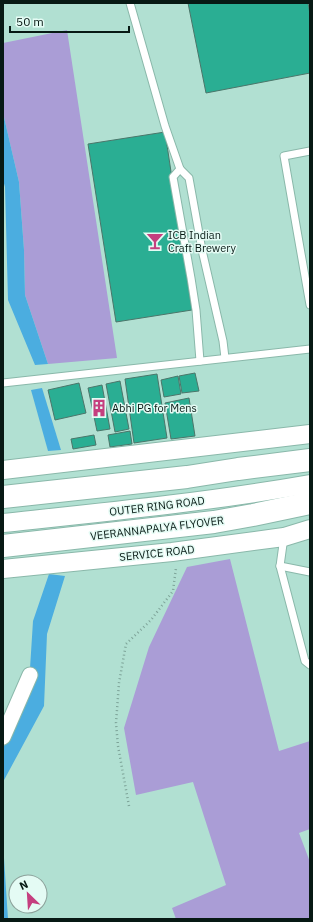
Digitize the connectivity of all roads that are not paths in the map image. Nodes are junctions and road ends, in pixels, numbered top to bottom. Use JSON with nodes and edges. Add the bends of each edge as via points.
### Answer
{"nodes":[{"id":1,"x":130,"y":3,"type":"edge"},
{"id":2,"x":310,"y":151,"type":"edge"},
{"id":3,"x":180,"y":169,"type":"junction"},
{"id":4,"x":310,"y":305,"type":"edge"},
{"id":5,"x":310,"y":349,"type":"edge"},
{"id":6,"x":225,"y":358,"type":"junction"},
{"id":7,"x":200,"y":361,"type":"junction"},
{"id":8,"x":3,"y":383,"type":"edge"},
{"id":9,"x":310,"y":434,"type":"edge"},
{"id":10,"x":303,"y":461,"type":"edge"},
{"id":11,"x":3,"y":470,"type":"edge"},
{"id":12,"x":302,"y":485,"type":"edge"},
{"id":13,"x":3,"y":497,"type":"edge"},
{"id":14,"x":310,"y":503,"type":"edge"},
{"id":15,"x":3,"y":523,"type":"edge"},
{"id":16,"x":310,"y":529,"type":"edge"},
{"id":17,"x":284,"y":537,"type":"junction"},
{"id":18,"x":3,"y":546,"type":"edge"},
{"id":19,"x":280,"y":566,"type":"junction"},
{"id":20,"x":3,"y":569,"type":"edge"},
{"id":21,"x":310,"y":572,"type":"edge"},
{"id":22,"x":310,"y":665,"type":"edge"},
{"id":23,"x":30,"y":675,"type":"dead end"},
{"id":24,"x":3,"y":737,"type":"edge"}],
"edges":[{"from":1,"to":3,"type":"lane"},
{"from":2,"to":4,"type":"lane","via":[[284,156]]},
{"from":3,"to":6,"type":"lane","via":[[189,178]]},
{"from":3,"to":7,"type":"lane","via":[[173,177],[196,310]]},
{"from":5,"to":6,"type":"lane"},
{"from":6,"to":7,"type":"lane"},
{"from":7,"to":8,"type":"lane"},
{"from":9,"to":11,"type":"street"},
{"from":10,"to":13,"type":"highway","via":[[188,477]]},
{"from":12,"to":15,"type":"street","name":"OUTER RING ROAD","via":[[141,509]]},
{"from":14,"to":18,"type":"highway","name":"VEERANNAPALYA FLYOVER","via":[[214,522]]},
{"from":16,"to":17,"type":"street","name":"SERVICE ROAD"},
{"from":17,"to":19,"type":"lane"},
{"from":17,"to":20,"type":"street","name":"SERVICE ROAD","via":[[172,552]]},
{"from":19,"to":21,"type":"lane"},
{"from":19,"to":22,"type":"lane","via":[[305,661]]},
{"from":23,"to":24,"type":"street"}]}
